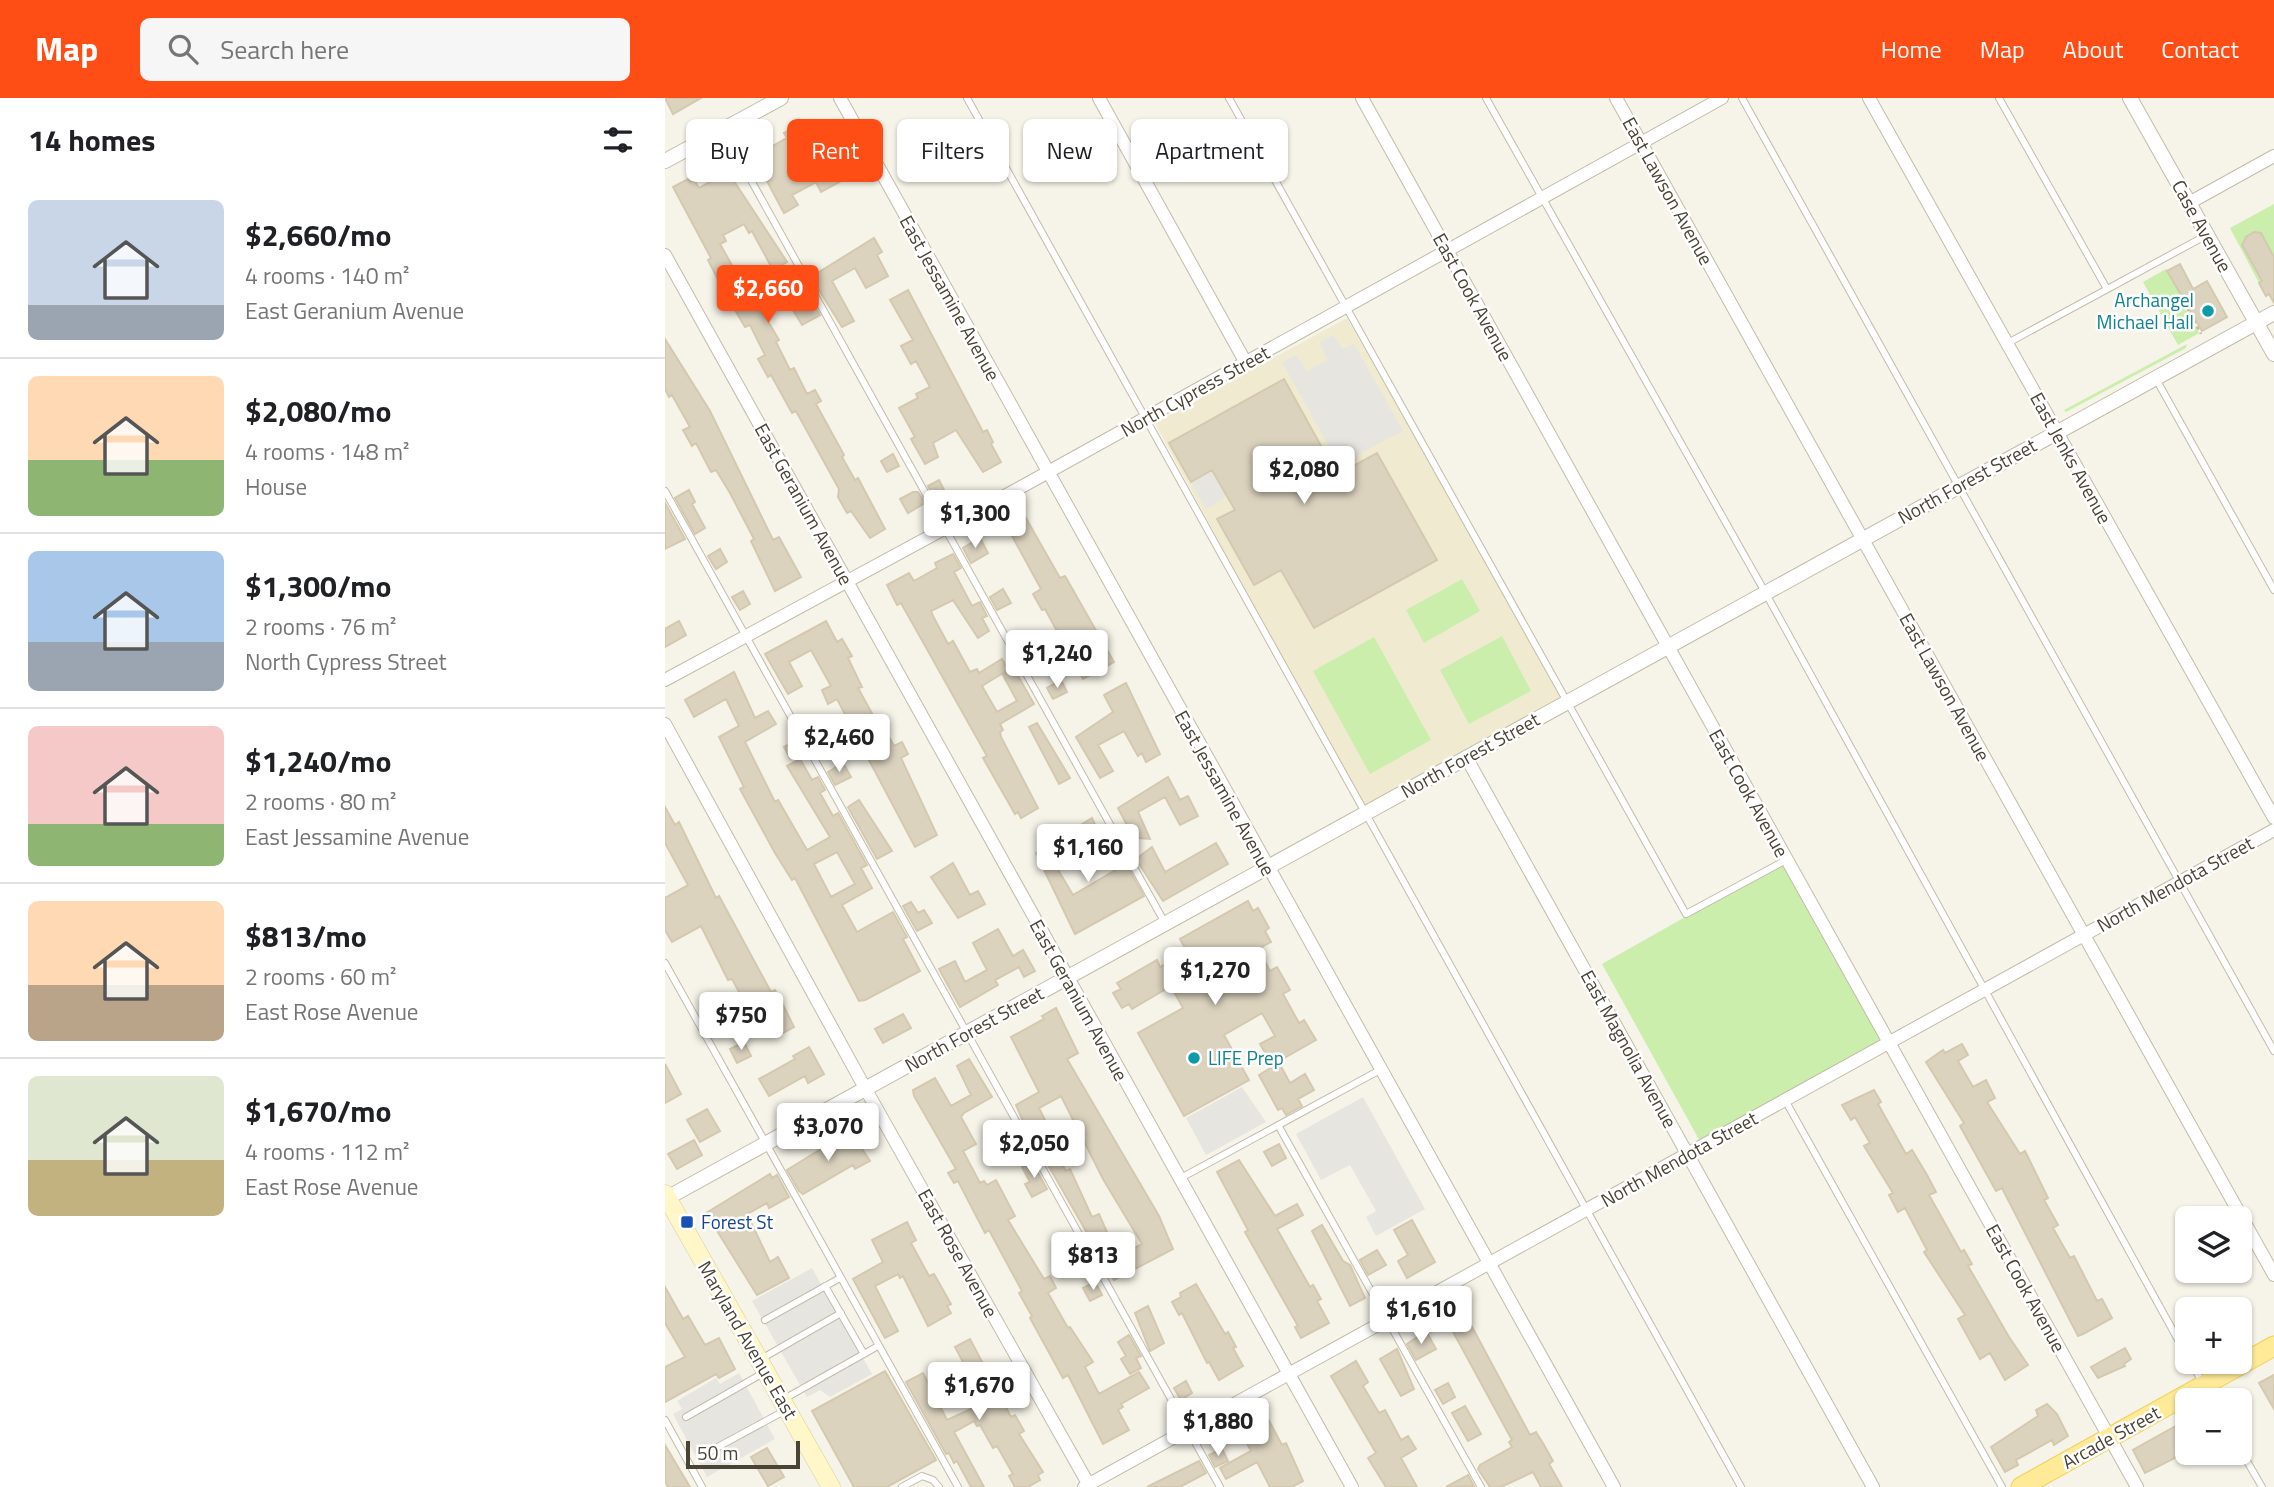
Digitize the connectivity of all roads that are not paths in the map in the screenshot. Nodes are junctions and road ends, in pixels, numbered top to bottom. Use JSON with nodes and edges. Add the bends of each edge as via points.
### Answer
{"nodes":[{"id":1,"x":781,"y":98,"type":"edge"},
{"id":2,"x":839,"y":98,"type":"edge"},
{"id":3,"x":967,"y":98,"type":"edge"},
{"id":4,"x":1099,"y":98,"type":"edge"},
{"id":5,"x":1229,"y":98,"type":"edge"},
{"id":6,"x":1362,"y":98,"type":"edge"},
{"id":7,"x":1486,"y":98,"type":"edge"},
{"id":8,"x":1616,"y":98,"type":"edge"},
{"id":9,"x":1722,"y":98,"type":"edge"},
{"id":10,"x":1742,"y":98,"type":"edge"},
{"id":11,"x":1869,"y":98,"type":"edge"},
{"id":12,"x":1999,"y":98,"type":"edge"},
{"id":13,"x":2130,"y":98,"type":"edge"},
{"id":14,"x":742,"y":119,"type":"edge"},
{"id":15,"x":1642,"y":144,"type":"junction"},
{"id":16,"x":686,"y":149,"type":"edge"},
{"id":17,"x":2274,"y":156,"type":"edge"},
{"id":18,"x":665,"y":161,"type":"edge"},
{"id":19,"x":752,"y":182,"type":"edge"},
{"id":20,"x":1542,"y":199,"type":"junction"},
{"id":21,"x":2189,"y":203,"type":"junction"},
{"id":22,"x":2207,"y":235,"type":"junction"},
{"id":23,"x":1448,"y":252,"type":"junction"},
{"id":24,"x":665,"y":255,"type":"edge"},
{"id":25,"x":2107,"y":289,"type":"junction"},
{"id":26,"x":1346,"y":307,"type":"junction"},
{"id":27,"x":2274,"y":313,"type":"edge"},
{"id":28,"x":2256,"y":323,"type":"junction"},
{"id":29,"x":2006,"y":344,"type":"junction"},
{"id":30,"x":2274,"y":354,"type":"edge"},
{"id":31,"x":1246,"y":363,"type":"junction"},
{"id":32,"x":2155,"y":377,"type":"junction"},
{"id":33,"x":1147,"y":418,"type":"junction"},
{"id":34,"x":2055,"y":432,"type":"junction"},
{"id":35,"x":1047,"y":472,"type":"junction"},
{"id":36,"x":1957,"y":486,"type":"junction"},
{"id":37,"x":665,"y":491,"type":"edge"},
{"id":38,"x":945,"y":529,"type":"junction"},
{"id":39,"x":1862,"y":538,"type":"junction"},
{"id":40,"x":848,"y":582,"type":"junction"},
{"id":41,"x":2274,"y":590,"type":"edge"},
{"id":42,"x":1765,"y":592,"type":"junction"},
{"id":43,"x":747,"y":638,"type":"junction"},
{"id":44,"x":1668,"y":646,"type":"junction"},
{"id":45,"x":665,"y":680,"type":"edge"},
{"id":46,"x":1567,"y":702,"type":"junction"},
{"id":47,"x":665,"y":724,"type":"edge"},
{"id":48,"x":1466,"y":757,"type":"junction"},
{"id":49,"x":1365,"y":813,"type":"junction"},
{"id":50,"x":2274,"y":818,"type":"edge"},
{"id":51,"x":2274,"y":830,"type":"edge"},
{"id":52,"x":1786,"y":860,"type":"junction"},
{"id":53,"x":1266,"y":867,"type":"junction"},
{"id":54,"x":2179,"y":883,"type":"junction"},
{"id":55,"x":1165,"y":923,"type":"junction"},
{"id":56,"x":2084,"y":935,"type":"junction"},
{"id":57,"x":665,"y":963,"type":"edge"},
{"id":58,"x":1067,"y":978,"type":"junction"},
{"id":59,"x":1984,"y":991,"type":"junction"},
{"id":60,"x":966,"y":1033,"type":"junction"},
{"id":61,"x":1889,"y":1043,"type":"junction"},
{"id":62,"x":2274,"y":1051,"type":"edge"},
{"id":63,"x":1380,"y":1070,"type":"junction"},
{"id":64,"x":865,"y":1088,"type":"junction"},
{"id":65,"x":1785,"y":1100,"type":"junction"},
{"id":66,"x":1278,"y":1125,"type":"junction"},
{"id":67,"x":765,"y":1144,"type":"junction"},
{"id":68,"x":1687,"y":1154,"type":"junction"},
{"id":69,"x":1179,"y":1179,"type":"junction"},
{"id":70,"x":666,"y":1197,"type":"edge"},
{"id":71,"x":1588,"y":1209,"type":"junction"},
{"id":72,"x":1489,"y":1264,"type":"junction"},
{"id":73,"x":2274,"y":1275,"type":"edge"},
{"id":74,"x":840,"y":1278,"type":"junction"},
{"id":75,"x":825,"y":1286,"type":"junction"},
{"id":76,"x":841,"y":1313,"type":"junction"},
{"id":77,"x":765,"y":1320,"type":"dead end"},
{"id":78,"x":1388,"y":1320,"type":"junction"},
{"id":79,"x":2175,"y":1334,"type":"edge"},
{"id":80,"x":878,"y":1346,"type":"junction"},
{"id":81,"x":2274,"y":1346,"type":"edge"},
{"id":82,"x":864,"y":1354,"type":"junction"},
{"id":83,"x":763,"y":1365,"type":"junction"},
{"id":84,"x":1289,"y":1374,"type":"junction"},
{"id":85,"x":2215,"y":1388,"type":"edge"},
{"id":86,"x":785,"y":1404,"type":"junction"},
{"id":87,"x":2175,"y":1408,"type":"edge"},
{"id":88,"x":686,"y":1417,"type":"dead end"},
{"id":89,"x":665,"y":1420,"type":"edge"},
{"id":90,"x":1188,"y":1430,"type":"junction"},
{"id":91,"x":2109,"y":1438,"type":"junction"},
{"id":92,"x":703,"y":1455,"type":"dead end"},
{"id":93,"x":2249,"y":1465,"type":"edge"},
{"id":94,"x":1088,"y":1486,"type":"edge"},
{"id":95,"x":702,"y":1487,"type":"edge"},
{"id":96,"x":831,"y":1487,"type":"edge"},
{"id":97,"x":902,"y":1487,"type":"edge"},
{"id":98,"x":939,"y":1487,"type":"edge"},
{"id":99,"x":958,"y":1487,"type":"edge"},
{"id":100,"x":1220,"y":1487,"type":"edge"},
{"id":101,"x":1352,"y":1487,"type":"edge"},
{"id":102,"x":1481,"y":1487,"type":"edge"},
{"id":103,"x":1614,"y":1487,"type":"edge"},
{"id":104,"x":1741,"y":1487,"type":"edge"},
{"id":105,"x":1873,"y":1487,"type":"edge"},
{"id":106,"x":2002,"y":1487,"type":"edge"},
{"id":107,"x":2021,"y":1487,"type":"edge"},
{"id":108,"x":2137,"y":1487,"type":"edge"},
{"id":109,"x":2262,"y":1487,"type":"edge"}],
"edges":[{"from":1,"to":14,"type":"street"},
{"from":2,"to":35,"type":"street","name":"East Jessamine Avenue"},
{"from":3,"to":33,"type":"lane"},
{"from":4,"to":31,"type":"street"},
{"from":5,"to":26,"type":"lane"},
{"from":6,"to":23,"type":"street","name":"East Cook Avenue"},
{"from":7,"to":20,"type":"lane"},
{"from":8,"to":15,"type":"street","name":"East Lawson Avenue"},
{"from":9,"to":15,"type":"street","name":"North Cypress Street"},
{"from":10,"to":36,"type":"lane"},
{"from":11,"to":29,"type":"street","name":"East Jenks Avenue"},
{"from":12,"to":25,"type":"lane"},
{"from":13,"to":21,"type":"street","name":"Case Avenue"},
{"from":15,"to":20,"type":"street","name":"North Cypress Street"},
{"from":15,"to":39,"type":"street","name":"East Lawson Avenue"},
{"from":16,"to":18,"type":"street"},
{"from":17,"to":21,"type":"street"},
{"from":19,"to":38,"type":"lane"},
{"from":20,"to":23,"type":"street","name":"North Cypress Street"},
{"from":20,"to":42,"type":"lane"},
{"from":21,"to":22,"type":"street","name":"Case Avenue"},
{"from":22,"to":25,"type":"lane"},
{"from":22,"to":28,"type":"street","name":"Case Avenue"},
{"from":23,"to":26,"type":"street","name":"North Cypress Street"},
{"from":23,"to":44,"type":"street","name":"East Cook Avenue"},
{"from":24,"to":40,"type":"street","name":"East Geranium Avenue"},
{"from":25,"to":29,"type":"lane"},
{"from":26,"to":31,"type":"street","name":"North Cypress Street"},
{"from":26,"to":46,"type":"lane"},
{"from":27,"to":28,"type":"street","name":"North Forest Street"},
{"from":28,"to":30,"type":"street","name":"Case Avenue"},
{"from":28,"to":32,"type":"street","name":"North Forest Street"},
{"from":29,"to":34,"type":"street","name":"East Jenks Avenue"},
{"from":31,"to":33,"type":"street","name":"North Cypress Street"},
{"from":32,"to":34,"type":"street","name":"North Forest Street"},
{"from":32,"to":41,"type":"lane"},
{"from":33,"to":35,"type":"street","name":"North Cypress Street"},
{"from":33,"to":49,"type":"lane"},
{"from":34,"to":36,"type":"street","name":"North Forest Street"},
{"from":34,"to":50,"type":"street","name":"East Jenks Avenue"},
{"from":35,"to":38,"type":"street","name":"North Cypress Street"},
{"from":35,"to":53,"type":"street","name":"East Jessamine Avenue"},
{"from":36,"to":39,"type":"street","name":"North Forest Street"},
{"from":36,"to":54,"type":"lane"},
{"from":37,"to":43,"type":"lane"},
{"from":38,"to":40,"type":"street","name":"North Cypress Street"},
{"from":38,"to":55,"type":"lane"},
{"from":39,"to":42,"type":"street","name":"North Forest Street"},
{"from":39,"to":56,"type":"street","name":"East Lawson Avenue"},
{"from":40,"to":43,"type":"street","name":"North Cypress Street"},
{"from":40,"to":58,"type":"street","name":"East Geranium Avenue"},
{"from":42,"to":44,"type":"street","name":"North Forest Street"},
{"from":42,"to":59,"type":"lane"},
{"from":43,"to":45,"type":"street","name":"North Cypress Street"},
{"from":43,"to":60,"type":"lane"},
{"from":44,"to":46,"type":"street","name":"North Forest Street"},
{"from":44,"to":52,"type":"street","name":"East Cook Avenue"},
{"from":46,"to":48,"type":"street","name":"North Forest Street"},
{"from":46,"to":52,"type":"lane","via":[[1686,914]]},
{"from":47,"to":64,"type":"street","name":"East Rose Avenue"},
{"from":48,"to":49,"type":"street","name":"North Forest Street"},
{"from":48,"to":68,"type":"street","name":"East Magnolia Avenue"},
{"from":49,"to":53,"type":"street","name":"North Forest Street"},
{"from":49,"to":71,"type":"lane"},
{"from":51,"to":54,"type":"street","name":"North Mendota Street"},
{"from":52,"to":61,"type":"street","name":"East Cook Avenue"},
{"from":53,"to":55,"type":"street","name":"North Forest Street"},
{"from":53,"to":63,"type":"street","name":"East Jessamine Avenue"},
{"from":54,"to":56,"type":"street","name":"North Mendota Street"},
{"from":54,"to":62,"type":"lane"},
{"from":55,"to":58,"type":"street","name":"North Forest Street"},
{"from":56,"to":59,"type":"street","name":"North Mendota Street"},
{"from":56,"to":73,"type":"street","name":"East Lawson Avenue"},
{"from":57,"to":67,"type":"lane"},
{"from":58,"to":60,"type":"street","name":"North Forest Street"},
{"from":58,"to":69,"type":"street","name":"East Geranium Avenue"},
{"from":59,"to":61,"type":"street","name":"North Mendota Street"},
{"from":59,"to":79,"type":"lane"},
{"from":60,"to":64,"type":"street","name":"North Forest Street"},
{"from":60,"to":90,"type":"lane"},
{"from":61,"to":65,"type":"street","name":"North Mendota Street"},
{"from":61,"to":91,"type":"street","name":"East Cook Avenue"},
{"from":63,"to":66,"type":"lane"},
{"from":63,"to":72,"type":"street","name":"East Jessamine Avenue"},
{"from":64,"to":67,"type":"street","name":"North Forest Street"},
{"from":64,"to":94,"type":"street","name":"East Rose Avenue"},
{"from":65,"to":68,"type":"street","name":"North Mendota Street"},
{"from":65,"to":106,"type":"lane"},
{"from":66,"to":69,"type":"lane"},
{"from":66,"to":78,"type":"lane"},
{"from":67,"to":70,"type":"street","name":"North Forest Street"},
{"from":67,"to":74,"type":"lane"},
{"from":68,"to":71,"type":"street","name":"North Mendota Street"},
{"from":68,"to":105,"type":"street","name":"East Magnolia Avenue"},
{"from":69,"to":84,"type":"street","name":"East Geranium Avenue"},
{"from":70,"to":83,"type":"main road","name":"Maryland Avenue East"},
{"from":71,"to":72,"type":"street","name":"North Mendota Street"},
{"from":71,"to":104,"type":"lane"},
{"from":72,"to":78,"type":"street","name":"North Mendota Street"},
{"from":72,"to":103,"type":"street","name":"East Jessamine Avenue"},
{"from":74,"to":75,"type":"lane"},
{"from":74,"to":80,"type":"lane"},
{"from":75,"to":76,"type":"lane"},
{"from":75,"to":77,"type":"lane"},
{"from":76,"to":82,"type":"lane"},
{"from":76,"to":83,"type":"lane"},
{"from":78,"to":84,"type":"street","name":"North Mendota Street"},
{"from":78,"to":102,"type":"lane"},
{"from":80,"to":82,"type":"lane"},
{"from":80,"to":99,"type":"lane"},
{"from":81,"to":85,"type":"main road","name":"Arcade Street"},
{"from":82,"to":86,"type":"lane"},
{"from":83,"to":86,"type":"main road","name":"Maryland Avenue East"},
{"from":83,"to":88,"type":"lane"},
{"from":84,"to":90,"type":"street","name":"North Mendota Street"},
{"from":84,"to":101,"type":"street","name":"East Geranium Avenue"},
{"from":86,"to":92,"type":"lane"},
{"from":86,"to":96,"type":"main road","name":"Maryland Avenue East"},
{"from":87,"to":91,"type":"main road","name":"Arcade Street"},
{"from":89,"to":95,"type":"lane"},
{"from":90,"to":94,"type":"street","name":"North Mendota Street"},
{"from":90,"to":100,"type":"lane"},
{"from":91,"to":107,"type":"main road","name":"Arcade Street"},
{"from":91,"to":108,"type":"street","name":"East Cook Avenue"},
{"from":93,"to":109,"type":"lane"},
{"from":97,"to":98,"type":"lane","via":[[922,1476]]}]}
